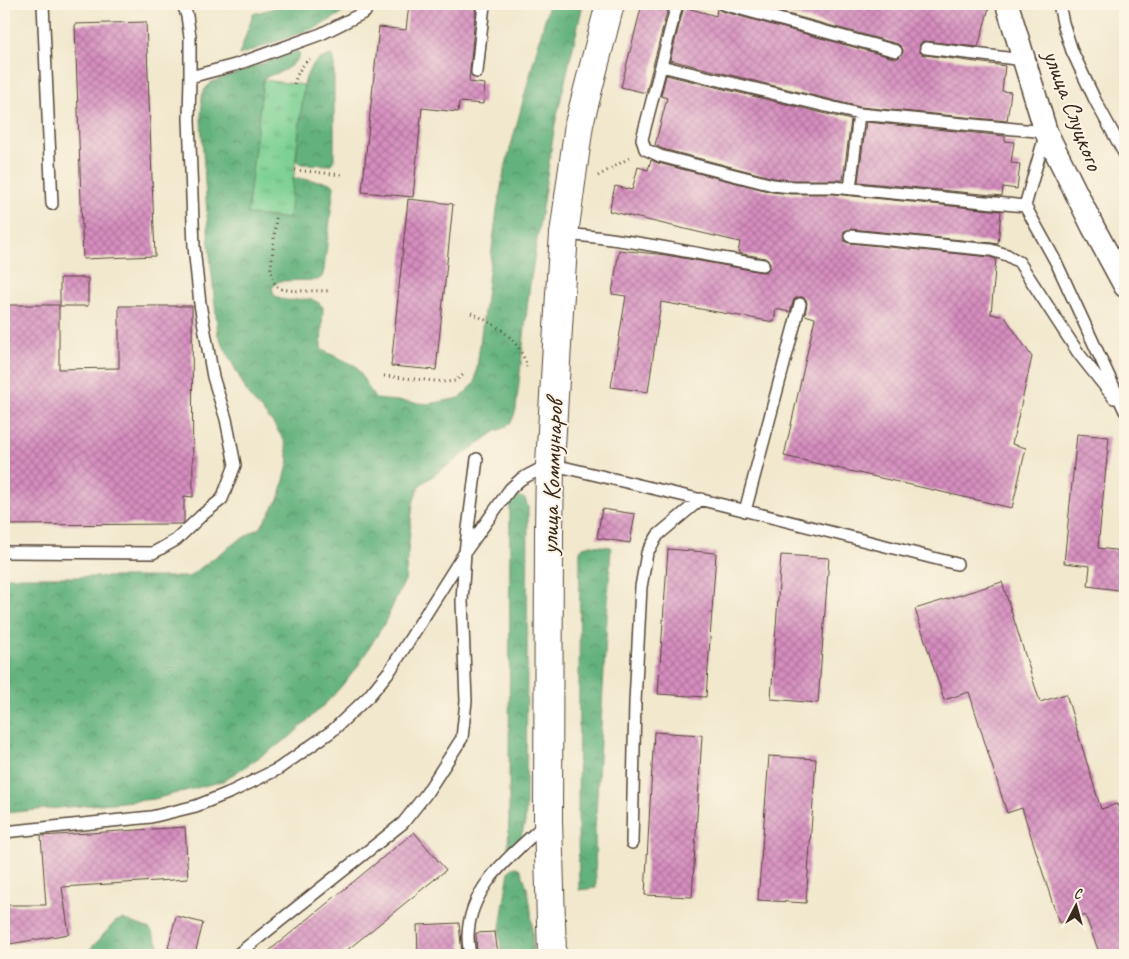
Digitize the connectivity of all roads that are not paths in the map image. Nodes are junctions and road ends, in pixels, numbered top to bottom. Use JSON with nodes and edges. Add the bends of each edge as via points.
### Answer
{"nodes":[{"id":1,"x":43,"y":4,"type":"edge"},
{"id":2,"x":183,"y":4,"type":"edge"},
{"id":3,"x":484,"y":4,"type":"edge"},
{"id":4,"x":610,"y":4,"type":"edge"},
{"id":5,"x":678,"y":4,"type":"edge"},
{"id":6,"x":723,"y":4,"type":"edge"},
{"id":7,"x":1006,"y":4,"type":"edge"},
{"id":8,"x":1059,"y":4,"type":"edge"},
{"id":9,"x":365,"y":12,"type":"dead end"},
{"id":10,"x":926,"y":48,"type":"dead end"},
{"id":11,"x":896,"y":52,"type":"dead end"},
{"id":12,"x":1024,"y":60,"type":"junction"},
{"id":13,"x":661,"y":66,"type":"junction"},
{"id":14,"x":477,"y":72,"type":"dead end"},
{"id":15,"x":190,"y":78,"type":"junction"},
{"id":16,"x":859,"y":114,"type":"junction"},
{"id":17,"x":1046,"y":132,"type":"junction"},
{"id":18,"x":1125,"y":155,"type":"edge"},
{"id":19,"x":850,"y":189,"type":"junction"},
{"id":20,"x":52,"y":204,"type":"dead end"},
{"id":21,"x":1025,"y":206,"type":"junction"},
{"id":22,"x":564,"y":234,"type":"junction"},
{"id":23,"x":850,"y":236,"type":"dead end"},
{"id":24,"x":763,"y":265,"type":"dead end"},
{"id":25,"x":1125,"y":286,"type":"edge"},
{"id":26,"x":800,"y":304,"type":"dead end"},
{"id":27,"x":1125,"y":411,"type":"edge"},
{"id":28,"x":477,"y":459,"type":"dead end"},
{"id":29,"x":550,"y":464,"type":"junction"},
{"id":30,"x":701,"y":499,"type":"junction"},
{"id":31,"x":745,"y":511,"type":"junction"},
{"id":32,"x":4,"y":552,"type":"edge"},
{"id":33,"x":465,"y":552,"type":"junction"},
{"id":34,"x":957,"y":564,"type":"dead end"},
{"id":35,"x":548,"y":821,"type":"junction"},
{"id":36,"x":4,"y":832,"type":"edge"},
{"id":37,"x":632,"y":843,"type":"dead end"},
{"id":38,"x":237,"y":955,"type":"edge"},
{"id":39,"x":470,"y":955,"type":"edge"},
{"id":40,"x":552,"y":955,"type":"edge"}],
"edges":[{"from":1,"to":20,"type":"lane"},
{"from":2,"to":15,"type":"lane","via":[[190,37]]},
{"from":3,"to":14,"type":"lane"},
{"from":4,"to":22,"type":"main road","name":"улица Коммунаров","via":[[579,124]]},
{"from":5,"to":13,"type":"lane"},
{"from":6,"to":11,"type":"lane"},
{"from":7,"to":12,"type":"street","name":"улица Слуцкого"},
{"from":8,"to":18,"type":"lane","via":[[1072,51]]},
{"from":9,"to":15,"type":"lane","via":[[320,34]]},
{"from":10,"to":12,"type":"lane"},
{"from":12,"to":17,"type":"street","name":"улица Слуцкого"},
{"from":13,"to":16,"type":"lane"},
{"from":13,"to":19,"type":"lane","via":[[642,139],[645,150],[773,185]]},
{"from":15,"to":32,"type":"lane","via":[[193,237],[200,304],[213,377],[235,465],[222,499],[176,540],[153,553]]},
{"from":16,"to":17,"type":"lane"},
{"from":16,"to":19,"type":"lane"},
{"from":17,"to":21,"type":"lane"},
{"from":17,"to":25,"type":"street","name":"улица Слуцкого"},
{"from":19,"to":21,"type":"lane"},
{"from":21,"to":27,"type":"lane","via":[[1056,262]]},
{"from":22,"to":24,"type":"lane"},
{"from":22,"to":29,"type":"main road","name":"улица Коммунаров"},
{"from":23,"to":27,"type":"lane","via":[[991,250],[1019,262],[1079,354]]},
{"from":26,"to":31,"type":"lane"},
{"from":28,"to":33,"type":"lane"},
{"from":29,"to":30,"type":"lane"},
{"from":29,"to":33,"type":"lane","via":[[510,488]]},
{"from":29,"to":35,"type":"main road","name":"улица Коммунаров"},
{"from":30,"to":31,"type":"lane"},
{"from":30,"to":37,"type":"lane","via":[[658,535],[647,553],[640,588]]},
{"from":31,"to":34,"type":"lane"},
{"from":33,"to":36,"type":"lane","via":[[392,669],[369,696],[332,731],[278,769],[196,806],[151,817]]},
{"from":33,"to":38,"type":"lane","via":[[462,601],[466,702],[462,738],[403,823]]},
{"from":35,"to":39,"type":"lane","via":[[507,859],[477,897],[468,935]]},
{"from":35,"to":40,"type":"main road","name":"улица Коммунаров"}]}
